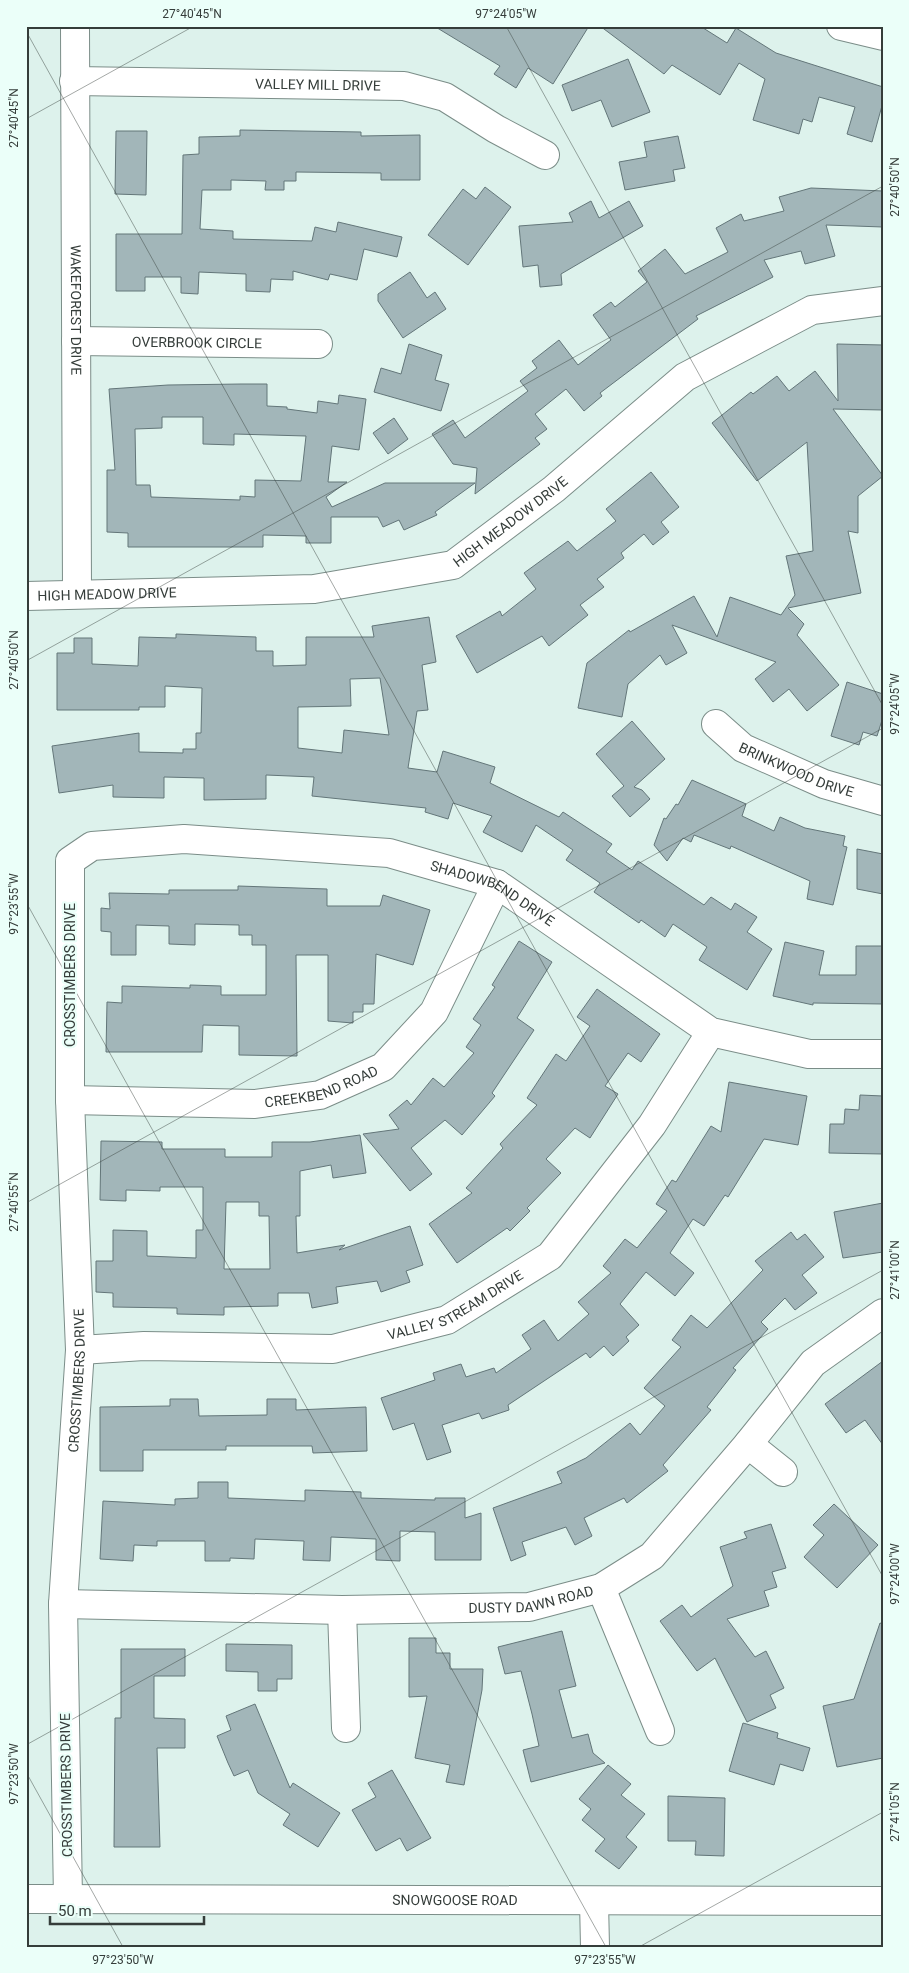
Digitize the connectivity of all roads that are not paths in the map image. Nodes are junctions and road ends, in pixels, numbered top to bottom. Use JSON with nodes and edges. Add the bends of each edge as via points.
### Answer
{"nodes":[{"id":1,"x":75,"y":26,"type":"edge"},
{"id":2,"x":841,"y":26,"type":"edge"},
{"id":3,"x":883,"y":36,"type":"edge"},
{"id":4,"x":74,"y":80,"type":"junction"},
{"id":5,"x":545,"y":155,"type":"dead end"},
{"id":6,"x":883,"y":301,"type":"edge"},
{"id":7,"x":76,"y":341,"type":"junction"},
{"id":8,"x":318,"y":344,"type":"dead end"},
{"id":9,"x":77,"y":593,"type":"junction"},
{"id":10,"x":26,"y":596,"type":"edge"},
{"id":11,"x":716,"y":724,"type":"dead end"},
{"id":12,"x":883,"y":801,"type":"edge"},
{"id":13,"x":70,"y":861,"type":"joint"},
{"id":14,"x":497,"y":884,"type":"junction"},
{"id":15,"x":711,"y":1032,"type":"junction"},
{"id":16,"x":883,"y":1054,"type":"edge"},
{"id":17,"x":70,"y":1100,"type":"junction"},
{"id":18,"x":883,"y":1314,"type":"edge"},
{"id":19,"x":80,"y":1350,"type":"junction"},
{"id":20,"x":748,"y":1444,"type":"junction"},
{"id":21,"x":783,"y":1472,"type":"dead end"},
{"id":22,"x":602,"y":1588,"type":"junction"},
{"id":23,"x":64,"y":1604,"type":"junction"},
{"id":24,"x":342,"y":1610,"type":"junction"},
{"id":25,"x":346,"y":1728,"type":"dead end"},
{"id":26,"x":660,"y":1731,"type":"dead end"},
{"id":27,"x":26,"y":1899,"type":"edge"},
{"id":28,"x":68,"y":1899,"type":"junction"},
{"id":29,"x":594,"y":1901,"type":"junction"},
{"id":30,"x":883,"y":1901,"type":"edge"},
{"id":31,"x":595,"y":1947,"type":"edge"}],
"edges":[{"from":1,"to":4,"type":"street","name":"WAKEFOREST DRIVE"},
{"from":2,"to":3,"type":"street"},
{"from":4,"to":5,"type":"street","name":"VALLEY MILL DRIVE","via":[[404,86],[445,97]]},
{"from":4,"to":7,"type":"street","name":"WAKEFOREST DRIVE"},
{"from":6,"to":9,"type":"street","name":"HIGH MEADOW DRIVE","via":[[812,310],[685,377],[554,489],[453,566],[314,589]]},
{"from":7,"to":8,"type":"street","name":"OVERBROOK CIRCLE"},
{"from":7,"to":9,"type":"street","name":"WAKEFOREST DRIVE"},
{"from":9,"to":10,"type":"street","name":"HIGH MEADOW DRIVE"},
{"from":11,"to":12,"type":"street","name":"BRINKWOOD DRIVE","via":[[743,748],[824,784]]},
{"from":13,"to":14,"type":"street","name":"SHADOWBEND DRIVE","via":[[92,846],[184,839],[389,853]]},
{"from":13,"to":17,"type":"street","name":"CROSSTIMBERS DRIVE"},
{"from":14,"to":15,"type":"street","name":"SHADOWBEND DRIVE"},
{"from":14,"to":17,"type":"street","name":"CREEKBEND ROAD","via":[[434,1012],[383,1067],[320,1095],[255,1104]]},
{"from":15,"to":16,"type":"street","name":"SHADOWBEND DRIVE","via":[[809,1054]]},
{"from":15,"to":19,"type":"street","name":"VALLEY STREAM DRIVE","via":[[652,1125],[550,1256],[447,1320],[333,1349],[144,1346]]},
{"from":17,"to":19,"type":"street","name":"CROSSTIMBERS DRIVE"},
{"from":18,"to":20,"type":"street","name":"DUSTY DAWN ROAD","via":[[813,1363]]},
{"from":19,"to":23,"type":"street","name":"CROSSTIMBERS DRIVE"},
{"from":20,"to":21,"type":"street"},
{"from":20,"to":22,"type":"street","name":"DUSTY DAWN ROAD","via":[[652,1556]]},
{"from":22,"to":24,"type":"street","name":"DUSTY DAWN ROAD","via":[[529,1607]]},
{"from":22,"to":26,"type":"street"},
{"from":23,"to":24,"type":"street","name":"DUSTY DAWN ROAD"},
{"from":23,"to":28,"type":"street","name":"CROSSTIMBERS DRIVE"},
{"from":24,"to":25,"type":"street"},
{"from":27,"to":28,"type":"street","name":"SNOWGOOSE ROAD"},
{"from":28,"to":29,"type":"street","name":"SNOWGOOSE ROAD"},
{"from":29,"to":30,"type":"street","name":"SNOWGOOSE ROAD"},
{"from":29,"to":31,"type":"street"}]}
